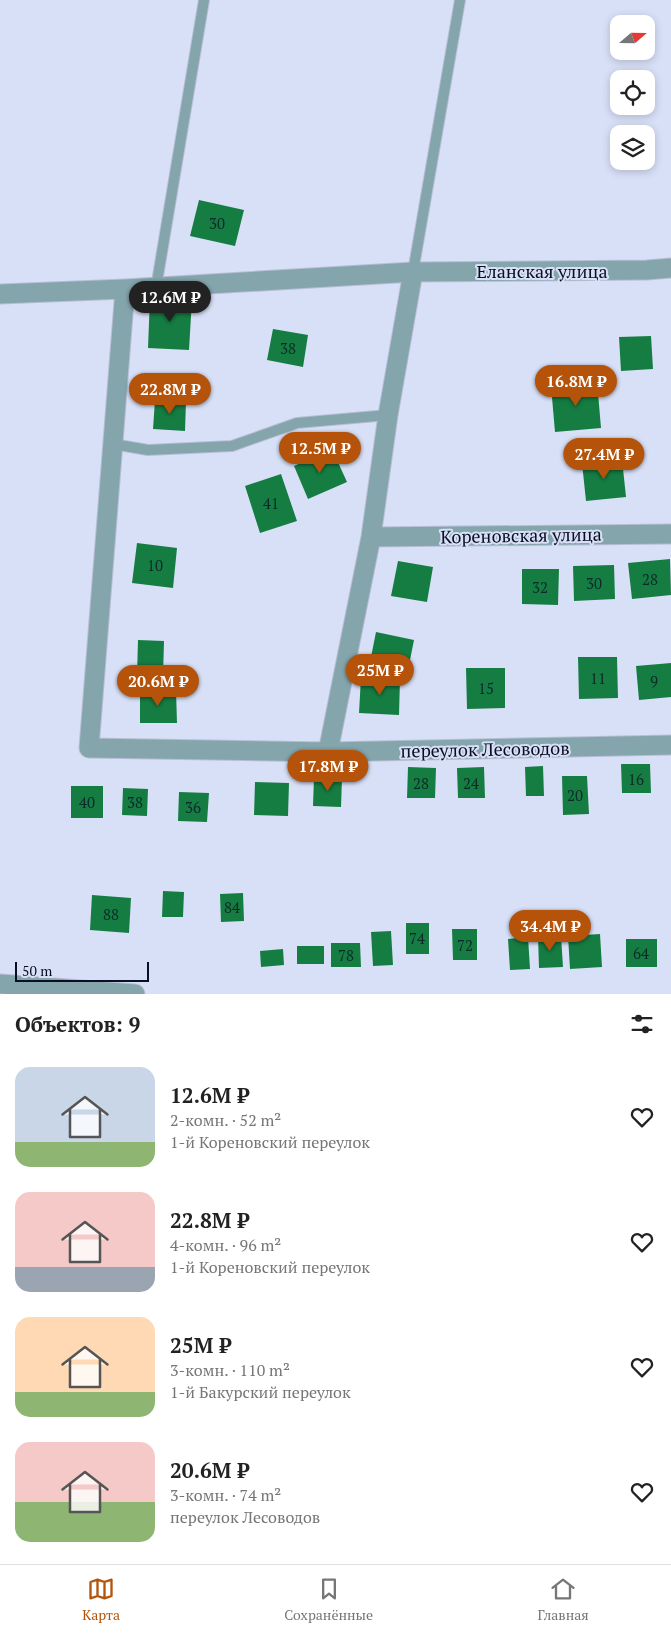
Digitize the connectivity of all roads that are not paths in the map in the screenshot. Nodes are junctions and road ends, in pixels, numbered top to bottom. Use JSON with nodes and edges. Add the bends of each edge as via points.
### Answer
{"nodes":[{"id":1,"x":204,"y":0,"type":"edge"},
{"id":2,"x":460,"y":0,"type":"edge"},
{"id":3,"x":671,"y":268,"type":"edge"},
{"id":4,"x":412,"y":272,"type":"junction"},
{"id":5,"x":156,"y":288,"type":"junction"},
{"id":6,"x":125,"y":289,"type":"junction"},
{"id":7,"x":0,"y":294,"type":"edge"},
{"id":8,"x":388,"y":415,"type":"junction"},
{"id":9,"x":113,"y":444,"type":"junction"},
{"id":10,"x":671,"y":534,"type":"edge"},
{"id":11,"x":371,"y":537,"type":"junction"},
{"id":12,"x":671,"y":745,"type":"edge"},
{"id":13,"x":328,"y":752,"type":"junction"},
{"id":14,"x":0,"y":984,"type":"edge"},
{"id":15,"x":136,"y":994,"type":"edge"}],
"edges":[{"from":1,"to":5,"type":"lane"},
{"from":2,"to":4,"type":"lane"},
{"from":3,"to":4,"type":"street","name":"Еланская улица"},
{"from":4,"to":5,"type":"street","name":"Еланская улица"},
{"from":4,"to":8,"type":"street"},
{"from":5,"to":6,"type":"street","name":"Еланская улица"},
{"from":6,"to":7,"type":"street","name":"Еланская улица"},
{"from":6,"to":9,"type":"street"},
{"from":8,"to":9,"type":"lane","via":[[296,423],[232,446],[148,450]]},
{"from":8,"to":11,"type":"street"},
{"from":9,"to":13,"type":"street","name":"переулок Лесоводов","via":[[89,748]]},
{"from":10,"to":11,"type":"street","name":"Кореновская улица"},
{"from":11,"to":13,"type":"street"},
{"from":12,"to":13,"type":"street","name":"переулок Лесоводов"},
{"from":14,"to":15,"type":"street"}]}
